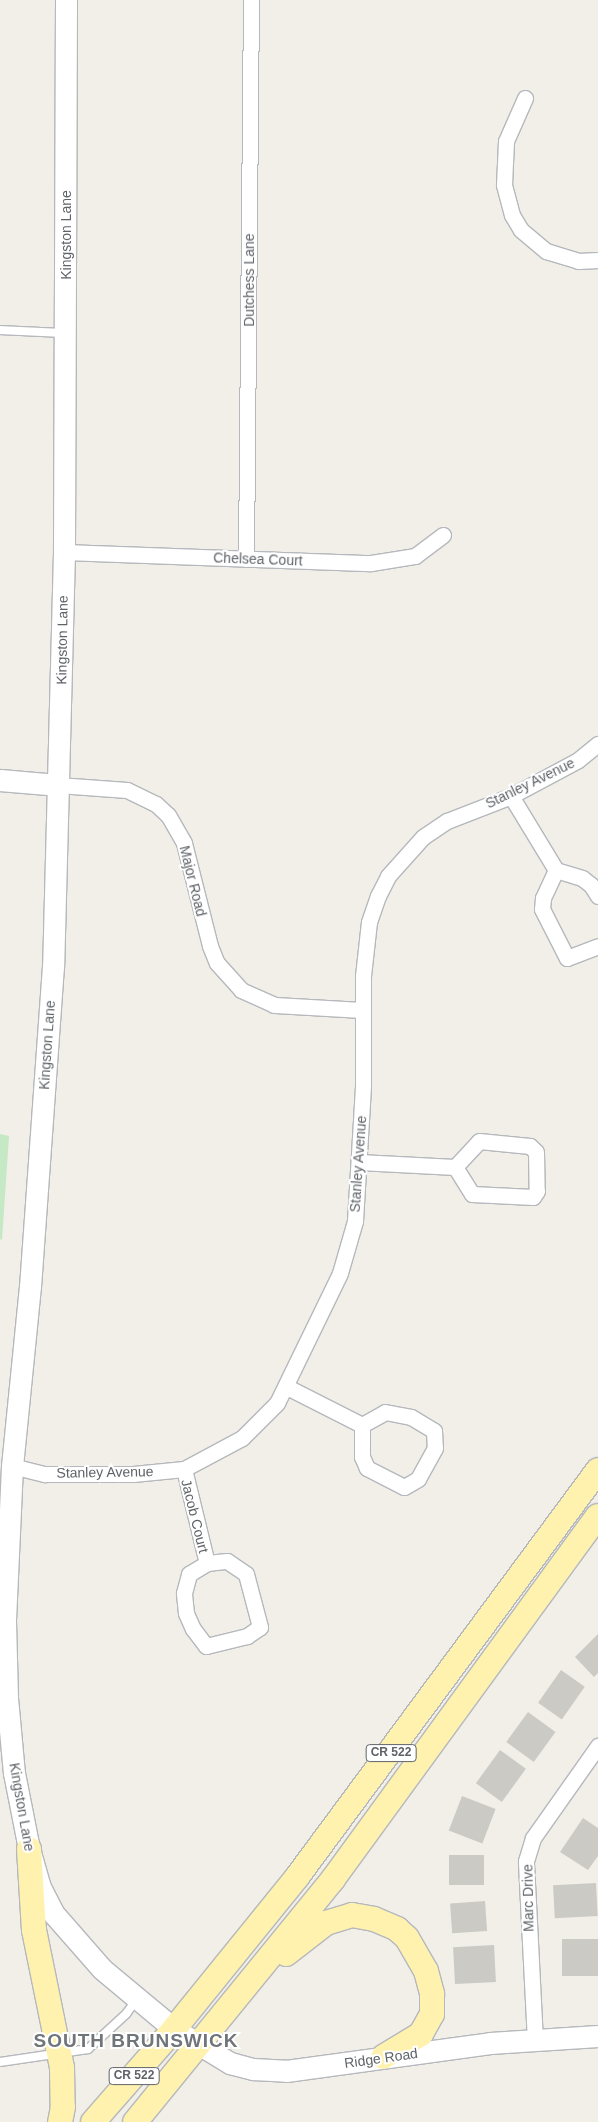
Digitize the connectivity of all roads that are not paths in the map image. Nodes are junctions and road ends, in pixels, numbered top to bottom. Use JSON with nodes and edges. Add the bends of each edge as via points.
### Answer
{"nodes":[{"id":1,"x":66,"y":0,"type":"edge"},
{"id":2,"x":251,"y":0,"type":"edge"},
{"id":3,"x":525,"y":98,"type":"dead end"},
{"id":4,"x":598,"y":260,"type":"edge"},
{"id":5,"x":0,"y":330,"type":"edge"},
{"id":6,"x":66,"y":333,"type":"junction"},
{"id":7,"x":443,"y":535,"type":"dead end"},
{"id":8,"x":64,"y":552,"type":"junction"},
{"id":9,"x":246,"y":559,"type":"junction"},
{"id":10,"x":598,"y":744,"type":"edge"},
{"id":11,"x":0,"y":780,"type":"edge"},
{"id":12,"x":58,"y":785,"type":"junction"},
{"id":13,"x":511,"y":796,"type":"junction"},
{"id":14,"x":556,"y":870,"type":"junction"},
{"id":15,"x":598,"y":896,"type":"edge"},
{"id":16,"x":598,"y":946,"type":"edge"},
{"id":17,"x":363,"y":1010,"type":"junction"},
{"id":18,"x":358,"y":1162,"type":"junction"},
{"id":19,"x":455,"y":1167,"type":"junction"},
{"id":20,"x":287,"y":1387,"type":"junction"},
{"id":21,"x":362,"y":1425,"type":"junction"},
{"id":22,"x":12,"y":1466,"type":"junction"},
{"id":23,"x":184,"y":1469,"type":"junction"},
{"id":24,"x":598,"y":1470,"type":"edge"},
{"id":25,"x":598,"y":1516,"type":"edge"},
{"id":26,"x":206,"y":1563,"type":"junction"},
{"id":27,"x":598,"y":1746,"type":"edge"},
{"id":28,"x":29,"y":1849,"type":"junction"},
{"id":29,"x":255,"y":1978,"type":"junction"},
{"id":30,"x":137,"y":1998,"type":"junction"},
{"id":31,"x":174,"y":2029,"type":"junction"},
{"id":32,"x":598,"y":2036,"type":"edge"},
{"id":33,"x":535,"y":2041,"type":"junction"},
{"id":34,"x":199,"y":2046,"type":"junction"},
{"id":35,"x":59,"y":2054,"type":"junction"},
{"id":36,"x":384,"y":2058,"type":"junction"},
{"id":37,"x":0,"y":2062,"type":"edge"},
{"id":38,"x":60,"y":2122,"type":"edge"},
{"id":39,"x":93,"y":2122,"type":"edge"},
{"id":40,"x":135,"y":2122,"type":"edge"}],
"edges":[{"from":1,"to":6,"type":"street","name":"Kingston Lane"},
{"from":2,"to":9,"type":"street","name":"Dutchess Lane"},
{"from":3,"to":4,"type":"street","via":[[506,141],[504,185],[512,215],[520,230],[546,251],[578,261]]},
{"from":5,"to":6,"type":"lane"},
{"from":6,"to":8,"type":"street","name":"Kingston Lane"},
{"from":7,"to":9,"type":"street","name":"Chelsea Court","via":[[416,556],[371,563]]},
{"from":8,"to":9,"type":"street","name":"Chelsea Court"},
{"from":8,"to":12,"type":"street","name":"Kingston Lane"},
{"from":10,"to":13,"type":"street","name":"Stanley Avenue","via":[[578,760]]},
{"from":11,"to":12,"type":"street","name":"Major Road"},
{"from":12,"to":17,"type":"street","name":"Major Road","via":[[127,790],[156,804],[168,815],[184,843],[217,963],[241,990],[274,1005]]},
{"from":12,"to":22,"type":"street","name":"Kingston Lane","via":[[52,976],[30,1286]]},
{"from":13,"to":14,"type":"street"},
{"from":13,"to":17,"type":"street","name":"Stanley Avenue","via":[[447,821],[423,837],[388,876],[369,922]]},
{"from":14,"to":15,"type":"street","via":[[582,878]]},
{"from":14,"to":16,"type":"street","via":[[543,898],[542,908],[567,958]]},
{"from":17,"to":18,"type":"street","name":"Stanley Avenue"},
{"from":18,"to":19,"type":"street"},
{"from":18,"to":20,"type":"street","name":"Stanley Avenue","via":[[355,1221],[348,1250]]},
{"from":19,"to":19,"type":"street","via":[[479,1141],[530,1146],[536,1152],[537,1191],[533,1196],[476,1196]]},
{"from":20,"to":21,"type":"street"},
{"from":20,"to":23,"type":"street","name":"Stanley Avenue","via":[[242,1438]]},
{"from":21,"to":21,"type":"street","via":[[385,1412],[411,1417],[434,1431],[435,1448],[418,1479],[404,1487],[367,1468],[362,1457]]},
{"from":22,"to":23,"type":"street","name":"Stanley Avenue","via":[[44,1474],[133,1474]]},
{"from":22,"to":28,"type":"street","name":"Kingston Lane","via":[[5,1621],[7,1698],[14,1773]]},
{"from":23,"to":26,"type":"street","name":"Jacob Court"},
{"from":24,"to":31,"type":"main road","number":"CR 522","via":[[365,1789]]},
{"from":25,"to":29,"type":"main road","number":"CR 522","via":[[386,1809]]},
{"from":26,"to":26,"type":"street","name":"Jacob Court","via":[[188,1574],[186,1613],[206,1646],[247,1636],[260,1627],[246,1574],[228,1561]]},
{"from":27,"to":33,"type":"street","name":"Marc Drive","via":[[533,1838],[526,1861]]},
{"from":28,"to":30,"type":"street","name":"Kingston Lane","via":[[40,1887],[53,1913],[102,1969]]},
{"from":28,"to":35,"type":"main road","via":[[34,1930]]},
{"from":29,"to":34,"type":"main road","number":"CR 522"},
{"from":29,"to":36,"type":"main road","via":[[326,1923],[352,1915],[374,1918],[397,1929],[418,1953],[426,1971],[432,1994],[432,2014],[422,2034]]},
{"from":30,"to":31,"type":"street","name":"Kingston Lane"},
{"from":30,"to":35,"type":"lane","via":[[126,2014],[88,2049]]},
{"from":31,"to":34,"type":"street","name":"Ridge Road"},
{"from":31,"to":39,"type":"main road","number":"CR 522"},
{"from":32,"to":33,"type":"street","name":"Ridge Road"},
{"from":33,"to":36,"type":"street","name":"Ridge Road","via":[[490,2043]]},
{"from":34,"to":36,"type":"street","name":"Ridge Road","via":[[230,2063],[269,2071]]},
{"from":34,"to":40,"type":"main road","number":"CR 522"},
{"from":35,"to":37,"type":"lane"},
{"from":35,"to":38,"type":"main road","via":[[64,2084]]}]}
